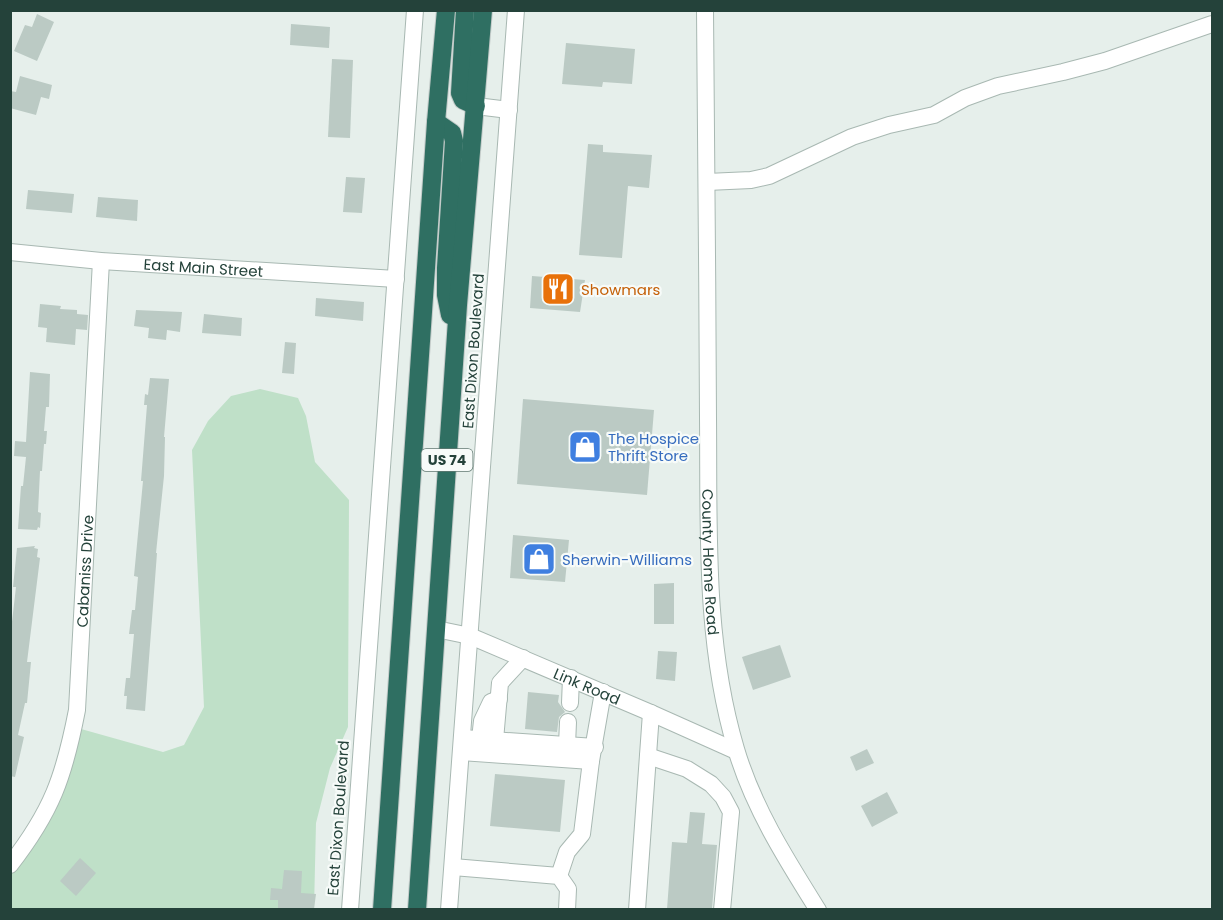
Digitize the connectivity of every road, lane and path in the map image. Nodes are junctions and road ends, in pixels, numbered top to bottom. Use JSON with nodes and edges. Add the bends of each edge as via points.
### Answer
{"nodes":[{"id":1,"x":415,"y":10,"type":"edge"},
{"id":2,"x":446,"y":10,"type":"edge"},
{"id":3,"x":465,"y":10,"type":"edge"},
{"id":4,"x":483,"y":10,"type":"edge"},
{"id":5,"x":516,"y":10,"type":"edge"},
{"id":6,"x":705,"y":10,"type":"edge"},
{"id":7,"x":1212,"y":24,"type":"edge"},
{"id":8,"x":476,"y":106,"type":"junction"},
{"id":9,"x":509,"y":110,"type":"junction"},
{"id":10,"x":407,"y":120,"type":"junction"},
{"id":11,"x":436,"y":122,"type":"junction"},
{"id":12,"x":707,"y":182,"type":"junction"},
{"id":13,"x":10,"y":252,"type":"edge"},
{"id":14,"x":101,"y":261,"type":"junction"},
{"id":15,"x":396,"y":279,"type":"junction"},
{"id":16,"x":455,"y":337,"type":"junction"},
{"id":17,"x":436,"y":629,"type":"junction"},
{"id":18,"x":470,"y":636,"type":"junction"},
{"id":19,"x":523,"y":658,"type":"junction"},
{"id":20,"x":571,"y":678,"type":"junction"},
{"id":21,"x":603,"y":692,"type":"junction"},
{"id":22,"x":570,"y":703,"type":"dead end"},
{"id":23,"x":651,"y":712,"type":"junction"},
{"id":24,"x":568,"y":722,"type":"dead end"},
{"id":25,"x":488,"y":740,"type":"junction"},
{"id":26,"x":462,"y":745,"type":"junction"},
{"id":27,"x":567,"y":745,"type":"junction"},
{"id":28,"x":736,"y":751,"type":"junction"},
{"id":29,"x":593,"y":754,"type":"junction"},
{"id":30,"x":648,"y":756,"type":"junction"},
{"id":31,"x":760,"y":811,"type":"junction"},
{"id":32,"x":731,"y":812,"type":"junction"},
{"id":33,"x":10,"y":865,"type":"edge"},
{"id":34,"x":453,"y":867,"type":"junction"},
{"id":35,"x":559,"y":876,"type":"junction"},
{"id":36,"x":350,"y":909,"type":"edge"},
{"id":37,"x":382,"y":909,"type":"edge"},
{"id":38,"x":417,"y":909,"type":"edge"},
{"id":39,"x":449,"y":909,"type":"edge"},
{"id":40,"x":567,"y":909,"type":"edge"},
{"id":41,"x":637,"y":909,"type":"edge"},
{"id":42,"x":722,"y":909,"type":"edge"},
{"id":43,"x":818,"y":909,"type":"edge"}],
"edges":[{"from":1,"to":10,"type":"street","name":"East Dixon Boulevard"},
{"from":2,"to":11,"type":"highway","number":"US 74"},
{"from":3,"to":8,"type":"highway","via":[[459,89],[463,100]]},
{"from":4,"to":8,"type":"highway","name":"East Dixon Boulevard","number":"US 74"},
{"from":5,"to":9,"type":"street","name":"East Dixon Boulevard"},
{"from":6,"to":12,"type":"street","name":"County Home Road"},
{"from":7,"to":12,"type":"street","via":[[1105,61],[998,86],[934,115],[852,137],[769,176]]},
{"from":8,"to":9,"type":"street"},
{"from":8,"to":16,"type":"highway","name":"East Dixon Boulevard","number":"US 74"},
{"from":9,"to":18,"type":"street","name":"East Dixon Boulevard"},
{"from":10,"to":11,"type":"street"},
{"from":10,"to":15,"type":"street","name":"East Dixon Boulevard"},
{"from":11,"to":16,"type":"highway","via":[[452,133],[454,141],[446,277]]},
{"from":11,"to":37,"type":"highway","number":"US 74"},
{"from":12,"to":28,"type":"street","name":"County Home Road","via":[[712,623],[723,698]]},
{"from":13,"to":14,"type":"street","name":"East Main Street"},
{"from":14,"to":15,"type":"street","name":"East Main Street"},
{"from":14,"to":33,"type":"street","name":"Cabaniss Drive","via":[[77,710],[58,788],[44,818]]},
{"from":15,"to":36,"type":"street","name":"East Dixon Boulevard"},
{"from":16,"to":17,"type":"highway","name":"East Dixon Boulevard","number":"US 74"},
{"from":17,"to":18,"type":"street","name":"Link Road"},
{"from":17,"to":38,"type":"highway","name":"East Dixon Boulevard","number":"US 74"},
{"from":18,"to":19,"type":"street","name":"Link Road"},
{"from":18,"to":26,"type":"street","name":"East Dixon Boulevard"},
{"from":19,"to":20,"type":"street","name":"Link Road"},
{"from":19,"to":25,"type":"street","via":[[500,683]]},
{"from":20,"to":21,"type":"street","name":"Link Road"},
{"from":20,"to":22,"type":"street"},
{"from":21,"to":23,"type":"street","name":"Link Road"},
{"from":21,"to":29,"type":"street"},
{"from":23,"to":28,"type":"street","name":"Link Road"},
{"from":23,"to":30,"type":"street"},
{"from":24,"to":27,"type":"street"},
{"from":25,"to":26,"type":"street"},
{"from":25,"to":27,"type":"street"},
{"from":26,"to":29,"type":"street"},
{"from":26,"to":34,"type":"street","name":"East Dixon Boulevard"},
{"from":27,"to":29,"type":"street"},
{"from":28,"to":31,"type":"street","name":"County Home Road"},
{"from":29,"to":35,"type":"street","via":[[582,834],[567,852]]},
{"from":30,"to":32,"type":"street","via":[[687,769],[711,784]]},
{"from":30,"to":41,"type":"street"},
{"from":31,"to":32,"type":"street"},
{"from":31,"to":43,"type":"street","name":"County Home Road"},
{"from":32,"to":42,"type":"street"},
{"from":34,"to":35,"type":"street"},
{"from":34,"to":39,"type":"street","name":"East Dixon Boulevard"},
{"from":35,"to":40,"type":"street","via":[[568,889]]}]}
